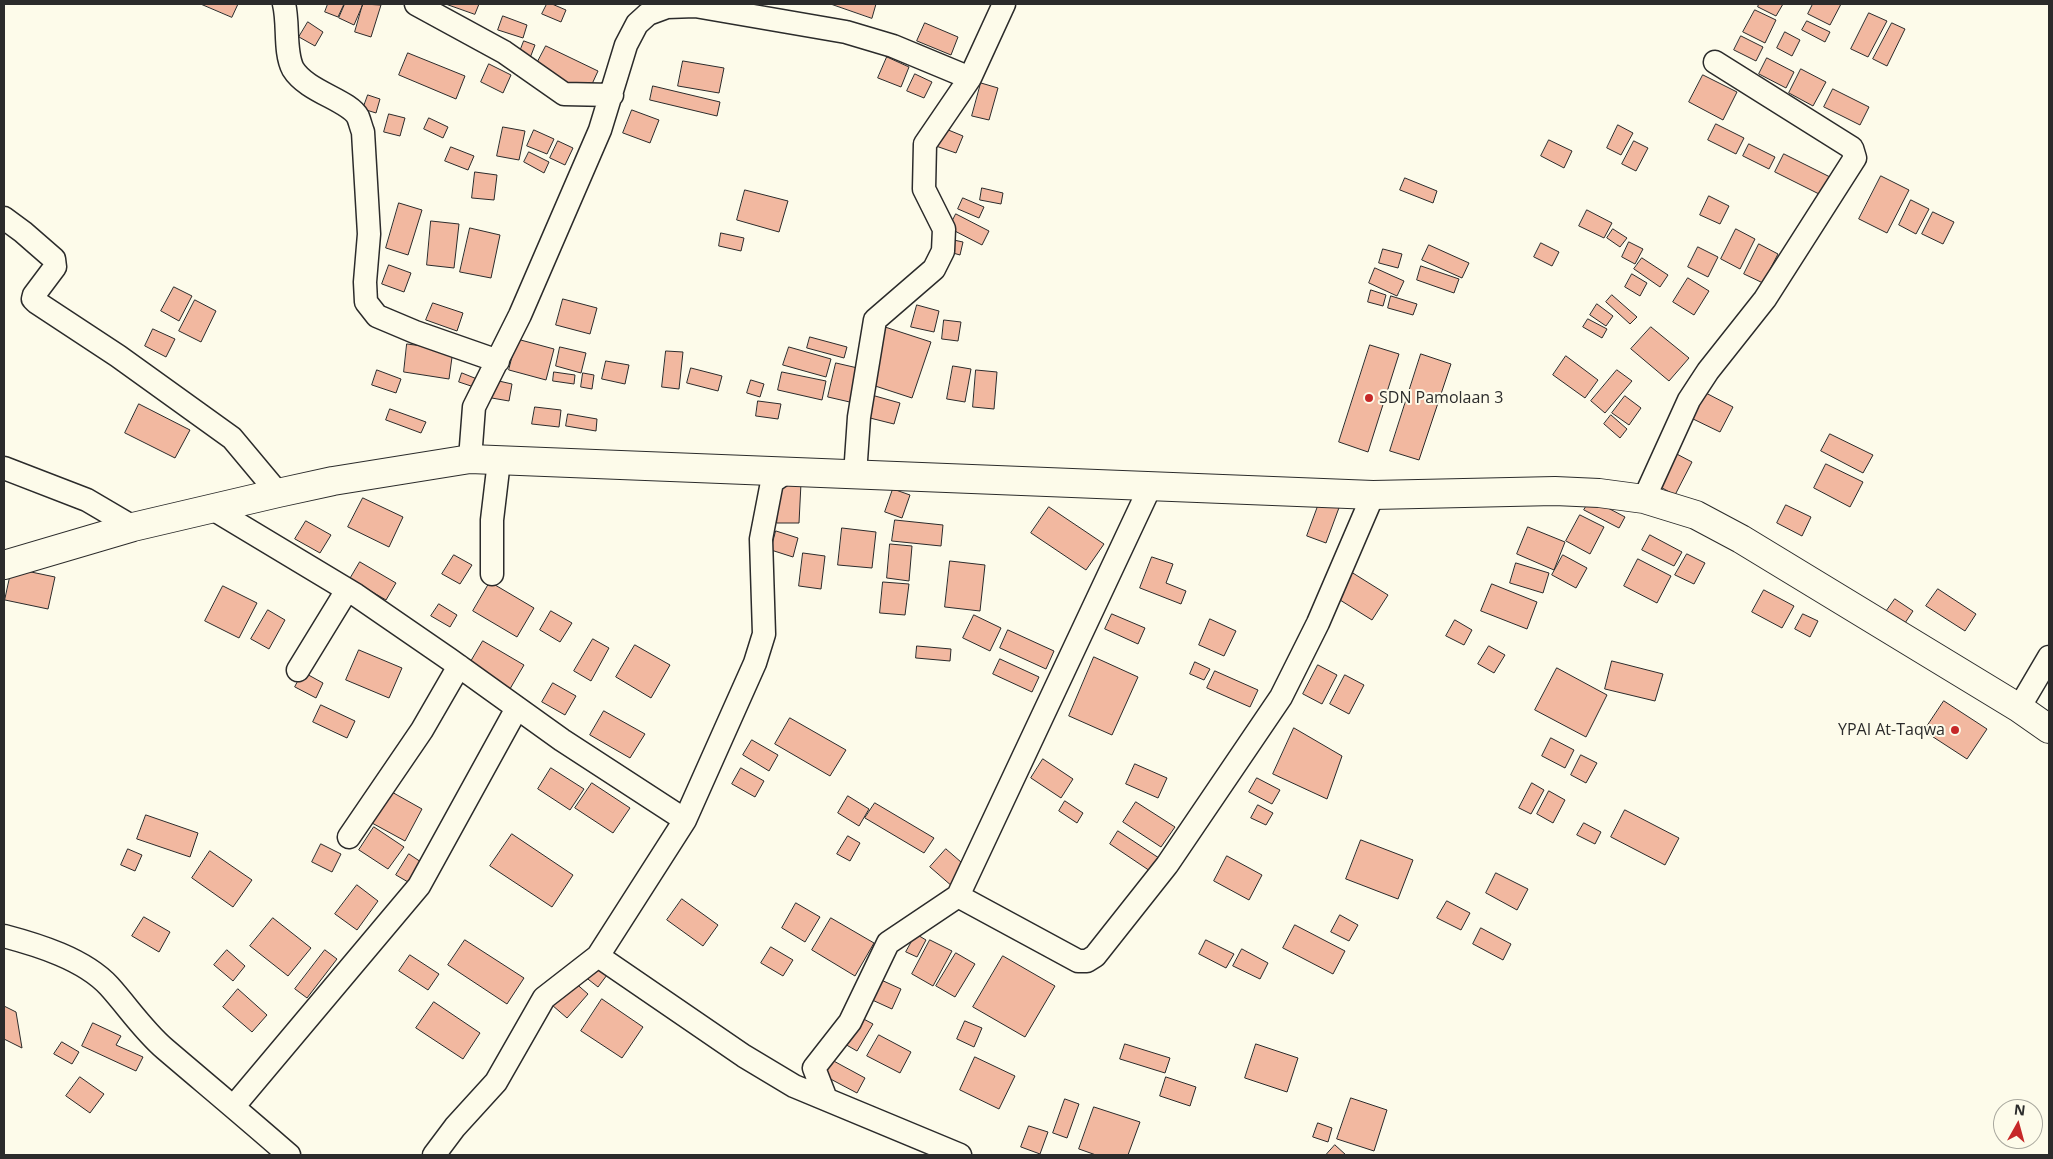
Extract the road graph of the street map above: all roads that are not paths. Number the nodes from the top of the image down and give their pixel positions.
1 (284, 4) edge
2 (416, 4) edge
3 (1004, 4) edge
4 (1716, 62) dead end
5 (970, 78) junction
6 (612, 95) junction
7 (4, 218) edge
8 (498, 361) junction
9 (470, 459) junction
10 (499, 461) junction
11 (4, 468) edge
12 (785, 473) junction
13 (855, 475) junction
14 (1151, 485) junction
15 (278, 493) junction
16 (1373, 495) junction
17 (1644, 499) junction
18 (213, 509) junction
19 (133, 527) junction
20 (4, 565) edge
21 (492, 574) dead end
22 (347, 590) junction
23 (2049, 657) edge
24 (459, 666) junction
25 (298, 670) dead end
26 (517, 708) junction
27 (2019, 708) junction
28 (2049, 729) edge
29 (685, 820) junction
30 (349, 837) dead end
31 (958, 896) junction
32 (4, 936) edge
33 (598, 956) junction
34 (826, 1099) junction
35 (234, 1106) junction
36 (289, 1155) edge
37 (434, 1155) edge
38 (960, 1155) edge

1 - 8 street
2 - 6 street
3 - 5 street
4 - 17 street
5 - 6 street
5 - 13 street
6 - 8 street
7 - 15 street
8 - 9 street
9 - 10 street
9 - 15 street
10 - 12 street
10 - 21 street
11 - 19 street
12 - 13 street
12 - 29 street
13 - 14 street
14 - 16 street
14 - 31 street
15 - 18 street
16 - 17 street
16 - 31 street
17 - 27 street
18 - 19 street
18 - 22 street
19 - 20 street
22 - 24 street
22 - 25 street
23 - 27 street
24 - 26 street
24 - 30 street
26 - 29 street
26 - 35 street
27 - 28 street
29 - 33 street
31 - 34 street
32 - 35 street
33 - 34 street
33 - 37 street
34 - 38 street
35 - 36 street

